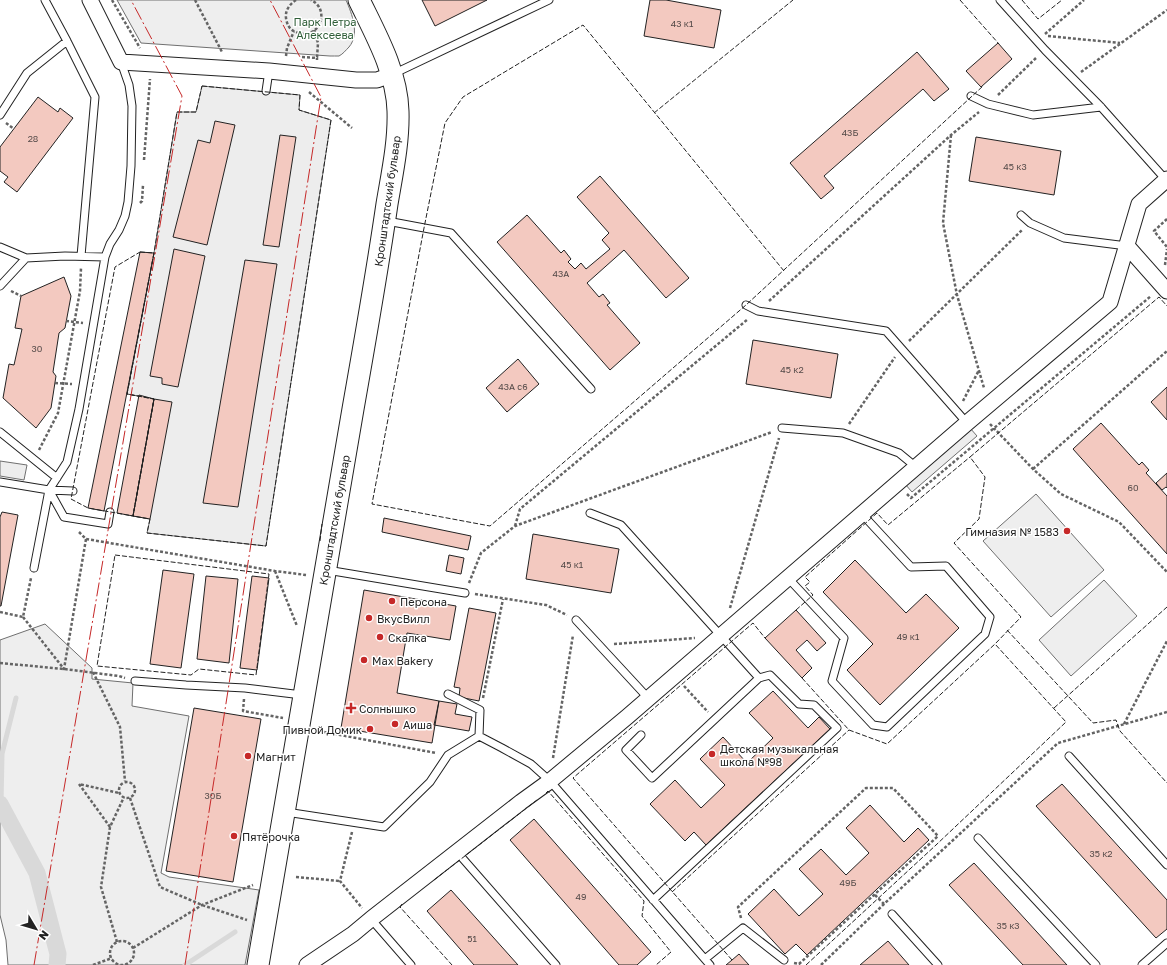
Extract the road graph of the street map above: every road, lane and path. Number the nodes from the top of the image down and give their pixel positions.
1 (45, 0) edge
2 (90, 0) edge
3 (112, 0) edge
4 (195, 0) edge
5 (296, 0) edge
6 (310, 0) edge
7 (359, 0) edge
8 (549, 0) edge
9 (1000, 0) edge
10 (1084, 0) edge
11 (1167, 10) edge
12 (314, 30) junction
13 (294, 31) junction
14 (67, 41) junction
15 (1120, 43) junction
16 (147, 49) dead end
17 (1045, 50) junction
18 (215, 52) dead end
19 (294, 56) dead end
20 (301, 57) dead end
21 (317, 58) junction
22 (121, 62) junction
23 (269, 71) junction
24 (391, 75) junction
25 (316, 76) junction
26 (156, 77) dead end
27 (1072, 78) junction
28 (305, 89) dead end
29 (266, 91) dead end
30 (971, 96) dead end
31 (988, 104) junction
32 (1101, 107) junction
33 (0, 115) edge
34 (352, 128) dead end
35 (952, 135) junction
36 (144, 163) dead end
37 (143, 178) dead end
38 (1166, 179) edge
39 (1021, 215) dead end
40 (125, 216) junction
41 (385, 220) junction
42 (1167, 220) edge
43 (1030, 223) junction
44 (1127, 246) junction
45 (0, 247) edge
46 (1167, 247) edge
47 (81, 256) junction
48 (105, 257) junction
49 (26, 258) junction
50 (0, 286) edge
51 (1165, 289) edge
52 (957, 294) junction
53 (746, 305) dead end
54 (758, 311) junction
55 (66, 321) dead end
56 (75, 321) junction
57 (901, 349) junction
58 (1167, 351) edge
59 (979, 370) junction
60 (55, 383) dead end
61 (64, 383) junction
62 (591, 390) dead end
63 (991, 403) junction
64 (962, 418) junction
65 (782, 428) junction
66 (994, 428) junction
67 (0, 432) edge
68 (843, 433) junction
69 (34, 460) junction
70 (916, 467) junction
71 (1033, 469) junction
72 (57, 478) junction
73 (0, 482) edge
74 (49, 490) junction
75 (73, 491) dead end
76 (110, 512) dead end
77 (590, 513) dead end
78 (862, 514) junction
79 (64, 517) junction
80 (515, 526) junction
81 (86, 539) junction
82 (34, 568) joint
83 (275, 571) junction
84 (317, 572) junction
85 (1167, 572) edge
86 (788, 578) junction
87 (465, 593) junction
88 (504, 599) junction
89 (0, 612) edge
90 (23, 617) junction
91 (576, 620) junction
92 (299, 631) dead end
93 (722, 636) junction
94 (1167, 641) edge
95 (599, 645) junction
96 (0, 663) edge
97 (64, 669) junction
98 (93, 672) junction
99 (759, 678) junction
100 (135, 681) joint
101 (682, 684) dead end
102 (245, 688) junction
103 (448, 694) dead end
104 (304, 695) junction
105 (649, 698) junction
106 (480, 710) junction
107 (1167, 712) edge
108 (284, 718) dead end
109 (714, 719) junction
110 (1124, 724) junction
111 (319, 731) dead end
112 (641, 735) dead end
113 (479, 736) junction
114 (448, 755) junction
115 (1069, 756) dead end
116 (550, 781) junction
117 (125, 782) junction
118 (120, 793) junction
119 (124, 797) junction
120 (130, 798) junction
121 (284, 812) junction
122 (355, 823) junction
123 (110, 827) junction
124 (978, 838) dead end
125 (457, 852) junction
126 (1167, 866) edge
127 (296, 877) dead end
128 (340, 881) junction
129 (256, 883) dead end
130 (874, 894) junction
131 (653, 900) junction
132 (884, 904) junction
133 (202, 905) junction
134 (892, 914) dead end
135 (371, 919) junction
136 (250, 921) dead end
137 (743, 928) junction
138 (117, 942) junction
139 (1167, 943) edge
140 (134, 948) junction
141 (112, 958) junction
142 (705, 958) junction
143 (784, 960) joint
144 (93, 965) edge
145 (258, 965) edge
146 (307, 965) edge
147 (411, 965) edge
148 (556, 965) edge
149 (710, 965) edge
150 (821, 965) edge
151 (938, 965) edge
152 (1096, 965) edge
153 (1142, 965) edge

1 - 14 lane
2 - 22 street
3 - 16 path
4 - 18 path
5 - 13 path
6 - 12 path
7 - 24 main road, Кронштадтский бульвар
8 - 24 lane
9 - 17 lane
10 - 15 path
11 - 15 path
12 - 13 path
12 - 21 path
13 - 19 path
14 - 33 lane
14 - 47 lane
15 - 27 path
17 - 27 lane
17 - 31 path
20 - 21 path
21 - 25 path
22 - 23 street
22 - 40 lane
23 - 25 street
23 - 29 lane
24 - 25 street
24 - 41 main road, Кронштадтский бульвар
26 - 36 path
27 - 32 lane
28 - 34 path
30 - 31 lane
31 - 32 lane
31 - 35 path
32 - 38 lane
35 - 52 path
35 - 54 path
37 - 40 path
38 - 44 street
39 - 43 lane
40 - 48 lane
41 - 62 lane
41 - 84 main road, Кронштадтский бульвар
42 - 46 path
43 - 44 lane
43 - 52 path
44 - 51 street
44 - 63 street
45 - 49 lane
47 - 48 lane
47 - 49 lane
47 - 56 path
48 - 72 lane
49 - 50 lane
51 - 66 path
52 - 57 path
52 - 59 path
53 - 54 lane
54 - 57 lane
54 - 80 path
55 - 56 path
56 - 61 path
57 - 64 lane
57 - 68 path
58 - 71 path
59 - 63 path
59 - 64 path
60 - 61 path
61 - 69 path
63 - 64 street
63 - 66 path
64 - 70 street
65 - 68 lane
65 - 80 path
65 - 93 path
66 - 71 path
67 - 69 lane
68 - 70 lane
69 - 72 lane
70 - 78 street
71 - 85 path
72 - 74 lane
73 - 74 lane
74 - 75 lane
74 - 79 lane
74 - 82 lane
76 - 79 lane
77 - 93 lane
78 - 86 street
78 - 86 lane
79 - 81 path
80 - 87 path
81 - 83 path
81 - 97 path
82 - 90 path
83 - 84 path
83 - 92 path
84 - 87 lane
84 - 104 main road, Кронштадтский бульвар
86 - 93 street
87 - 88 path
88 - 91 path
88 - 106 path
89 - 90 path
90 - 97 path
91 - 95 lane
91 - 116 path
93 - 95 path
93 - 99 lane
93 - 105 street
94 - 110 path
95 - 105 lane
96 - 97 path
97 - 98 path
98 - 100 path
98 - 117 path
99 - 109 lane
99 - 131 lane
100 - 102 lane
101 - 109 path
102 - 104 lane
102 - 108 path
103 - 106 lane
104 - 121 main road, Кронштадтский бульвар
105 - 116 street
106 - 113 lane
107 - 110 path
109 - 112 lane
110 - 132 path
111 - 114 path
113 - 114 lane
113 - 116 lane
114 - 122 lane
115 - 126 lane
116 - 125 street
116 - 131 lane
117 - 118 path
117 - 120 path
118 - 119 path
118 - 123 path
119 - 120 path
119 - 123 path
120 - 133 path
121 - 122 lane
121 - 145 main road, Кронштадтский бульвар
122 - 128 path
123 - 138 path
124 - 152 lane
125 - 135 street
125 - 148 lane
127 - 128 path
128 - 135 path
129 - 133 path
130 - 132 path
130 - 137 path
130 - 143 path
131 - 142 lane
132 - 150 path
133 - 136 path
133 - 140 path
134 - 151 lane
135 - 146 street
135 - 147 lane
137 - 142 lane
137 - 143 lane
138 - 140 path
138 - 141 path
139 - 153 lane
140 - 141 path
141 - 144 path
142 - 149 lane

